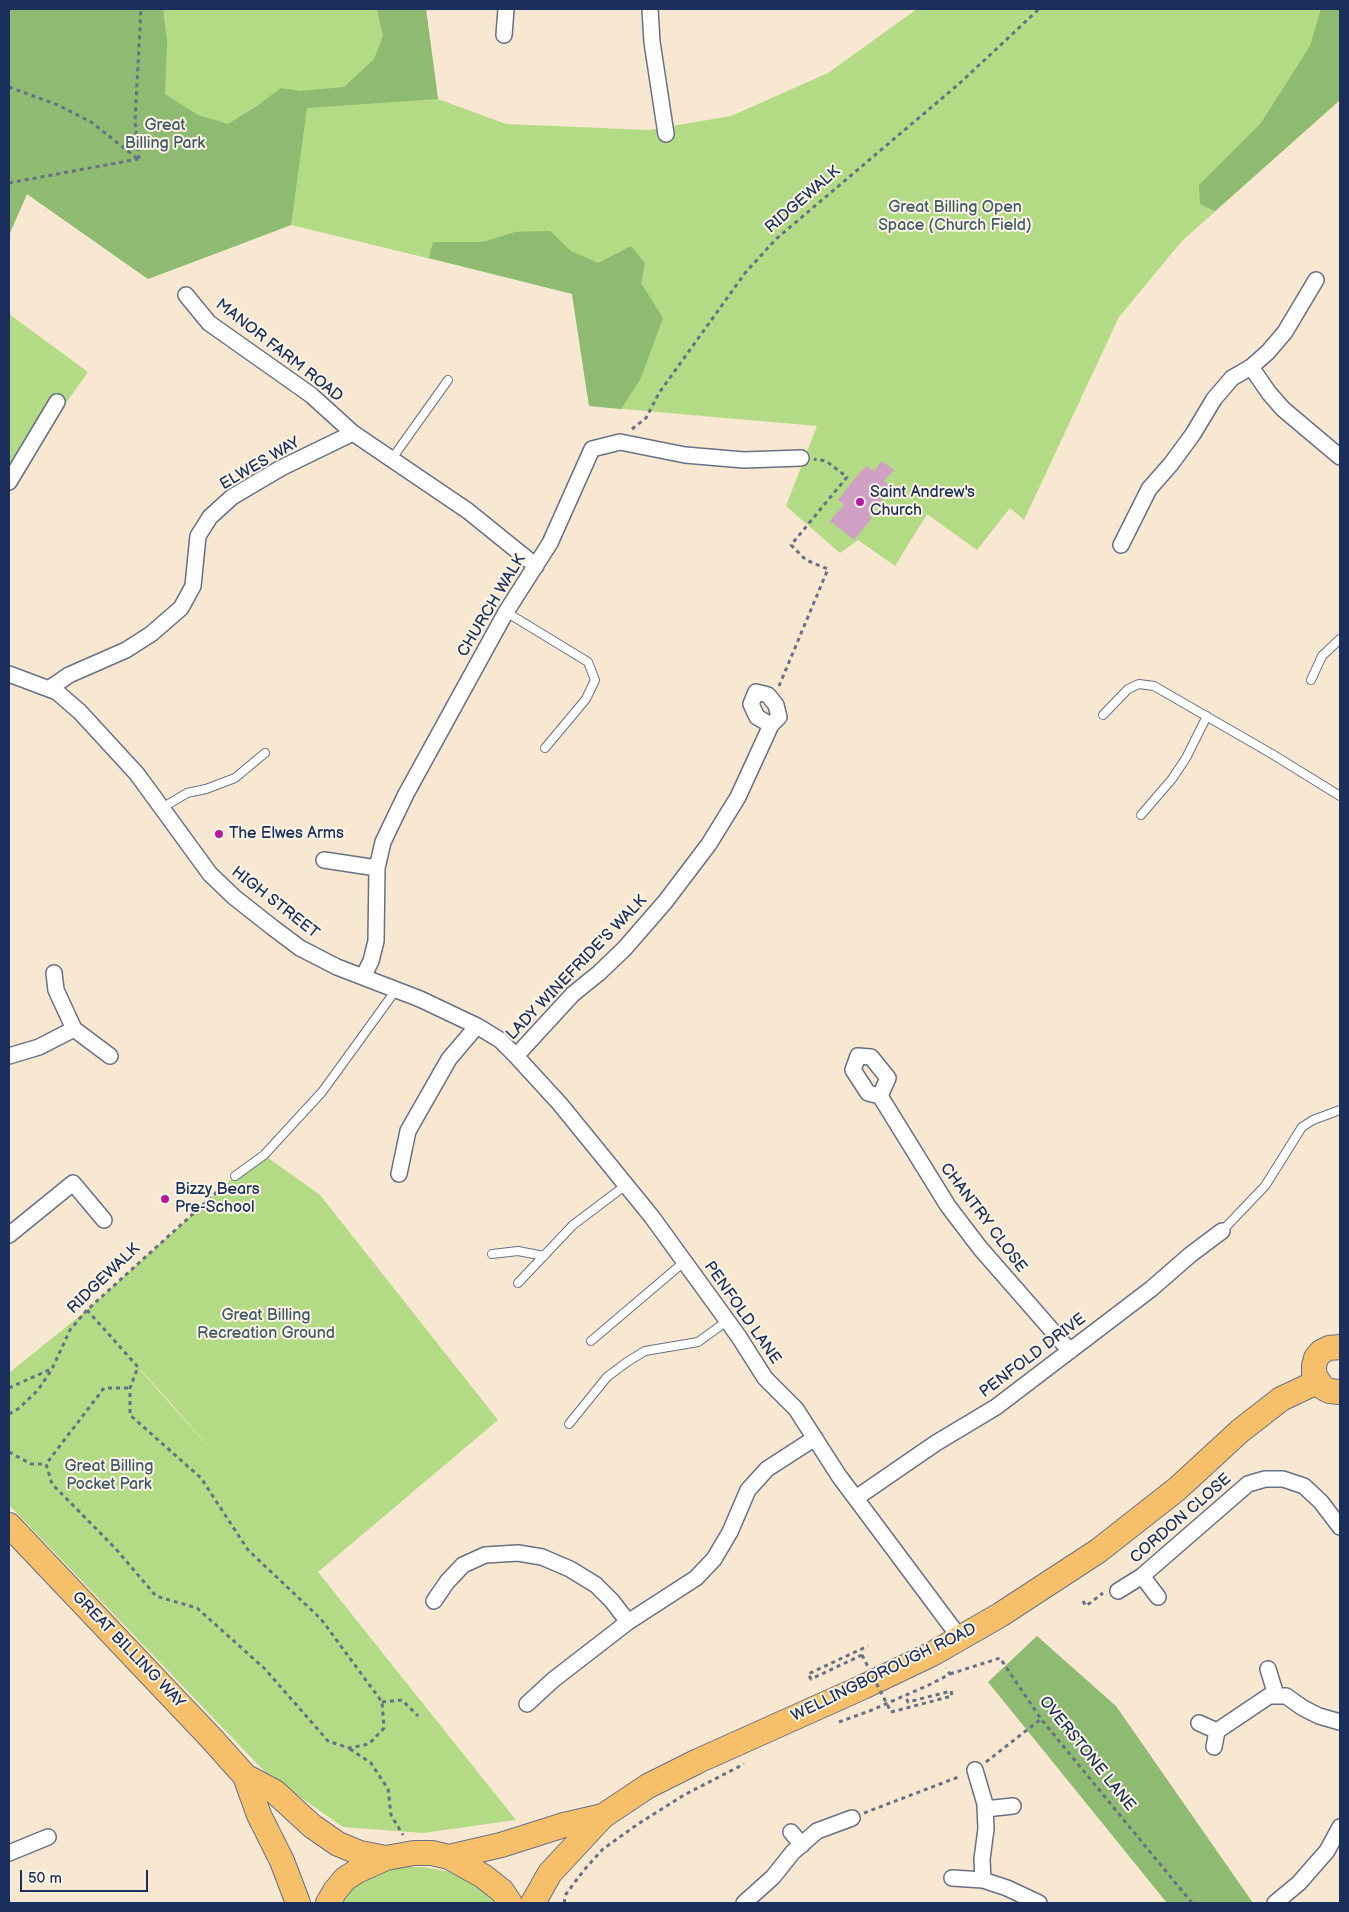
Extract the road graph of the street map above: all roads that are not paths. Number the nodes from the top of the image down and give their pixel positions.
1 (506, 9) edge
2 (650, 9) edge
3 (504, 36) dead end
4 (666, 134) dead end
5 (1316, 280) dead end
6 (186, 295) dead end
7 (1251, 367) junction
8 (448, 380) dead end
9 (57, 402) dead end
10 (353, 433) junction
11 (1340, 457) edge
12 (801, 458) road end
13 (391, 460) junction
14 (9, 482) edge
15 (1121, 545) dead end
16 (536, 566) junction
17 (506, 612) junction
18 (1340, 639) edge
19 (9, 674) edge
20 (1311, 680) dead end
21 (50, 688) junction
22 (1103, 714) dead end
23 (1207, 716) junction
24 (771, 725) junction
25 (545, 748) dead end
26 (265, 753) dead end
27 (1340, 796) edge
28 (162, 808) junction
29 (1141, 815) dead end
30 (324, 860) dead end
31 (377, 868) junction
32 (54, 973) dead end
33 (363, 978) junction
34 (396, 990) junction
35 (476, 1026) junction
36 (74, 1029) junction
37 (9, 1056) edge
38 (110, 1056) dead end
39 (516, 1056) junction
40 (880, 1096) dead end
41 (1340, 1110) edge
42 (399, 1174) dead end
43 (235, 1176) road end
44 (626, 1185) junction
45 (104, 1220) dead end
46 (1222, 1231) joint
47 (9, 1236) edge
48 (492, 1254) dead end
49 (544, 1256) junction
50 (684, 1262) junction
51 (518, 1283) dead end
52 (727, 1321) junction
53 (591, 1341) dead end
54 (1340, 1347) edge
55 (1070, 1351) junction
56 (1317, 1382) junction
57 (1340, 1392) edge
58 (569, 1424) dead end
59 (815, 1438) junction
60 (856, 1498) junction
61 (9, 1525) edge
62 (1340, 1527) edge
63 (1142, 1576) junction
64 (1118, 1591) road end
65 (1158, 1597) dead end
66 (434, 1601) dead end
67 (628, 1622) junction
68 (960, 1638) junction
69 (1268, 1669) dead end
70 (1276, 1695) junction
71 (527, 1704) dead end
72 (1340, 1722) edge
73 (1199, 1723) dead end
74 (1217, 1731) junction
75 (1214, 1747) dead end
76 (975, 1770) road end
77 (245, 1776) junction
78 (1013, 1806) dead end
79 (985, 1809) junction
80 (603, 1816) junction
81 (852, 1818) road end
82 (1340, 1831) edge
83 (791, 1832) dead end
84 (48, 1837) dead end
85 (802, 1844) junction
86 (9, 1853) edge
87 (449, 1857) junction
88 (386, 1858) junction
89 (952, 1878) dead end
90 (983, 1880) junction
91 (751, 1901) edge
92 (298, 1903) edge
93 (328, 1903) edge
94 (510, 1903) edge
95 (533, 1903) edge
96 (1039, 1903) edge
97 (1274, 1903) edge

1 - 3 street
2 - 4 street
5 - 7 street
6 - 10 street, MANOR FARM ROAD
7 - 11 street
7 - 15 street
8 - 13 lane
9 - 14 street
10 - 13 street
10 - 21 street, ELWES WAY
12 - 16 street, CHURCH WALK
13 - 16 street
16 - 17 street, CHURCH WALK
17 - 25 lane
17 - 31 street, CHURCH WALK
18 - 20 lane
19 - 21 street, HIGH STREET
21 - 28 street, HIGH STREET
22 - 23 lane
23 - 27 lane
23 - 29 lane
24 - 24 street, LADY WINEFRIDE'S WALK
24 - 39 street, LADY WINEFRIDE'S WALK
26 - 28 lane
28 - 33 street, HIGH STREET
30 - 31 street
31 - 33 street, CHURCH WALK
32 - 36 street
33 - 34 street, HIGH STREET
34 - 35 street, HIGH STREET
34 - 43 lane
35 - 39 street, PENFOLD LANE
35 - 42 street
36 - 37 street
36 - 38 street
39 - 44 street, PENFOLD LANE
40 - 55 street, CHANTRY CLOSE
41 - 46 lane
44 - 49 lane
44 - 50 street, PENFOLD LANE
45 - 47 street
46 - 55 street, PENFOLD DRIVE
48 - 49 lane
49 - 51 lane
50 - 52 street, PENFOLD LANE
50 - 53 lane
52 - 58 lane
52 - 59 street, PENFOLD LANE
54 - 56 main road
55 - 60 street, PENFOLD DRIVE
56 - 57 main road
56 - 68 main road, WELLINGBOROUGH ROAD
59 - 60 street, PENFOLD LANE
59 - 67 street
60 - 68 street, PENFOLD LANE
61 - 77 main road, GREAT BILLING WAY
62 - 63 street, CORDON CLOSE
63 - 64 street, CORDON CLOSE
63 - 65 street
66 - 67 street
67 - 71 street
68 - 80 main road, WELLINGBOROUGH ROAD
69 - 70 street
70 - 72 street
70 - 74 street
73 - 74 street
74 - 75 street
76 - 79 street
77 - 88 main road, GREAT BILLING WAY
77 - 92 main road, GREAT BILLING WAY
78 - 79 street
79 - 90 street
80 - 87 main road, WELLINGBOROUGH ROAD
80 - 95 main road, WELLINGBOROUGH ROAD
81 - 85 street
82 - 97 street
83 - 85 street
84 - 86 street
85 - 91 street
87 - 88 main road
87 - 94 main road
88 - 93 main road
89 - 90 street
90 - 96 street

